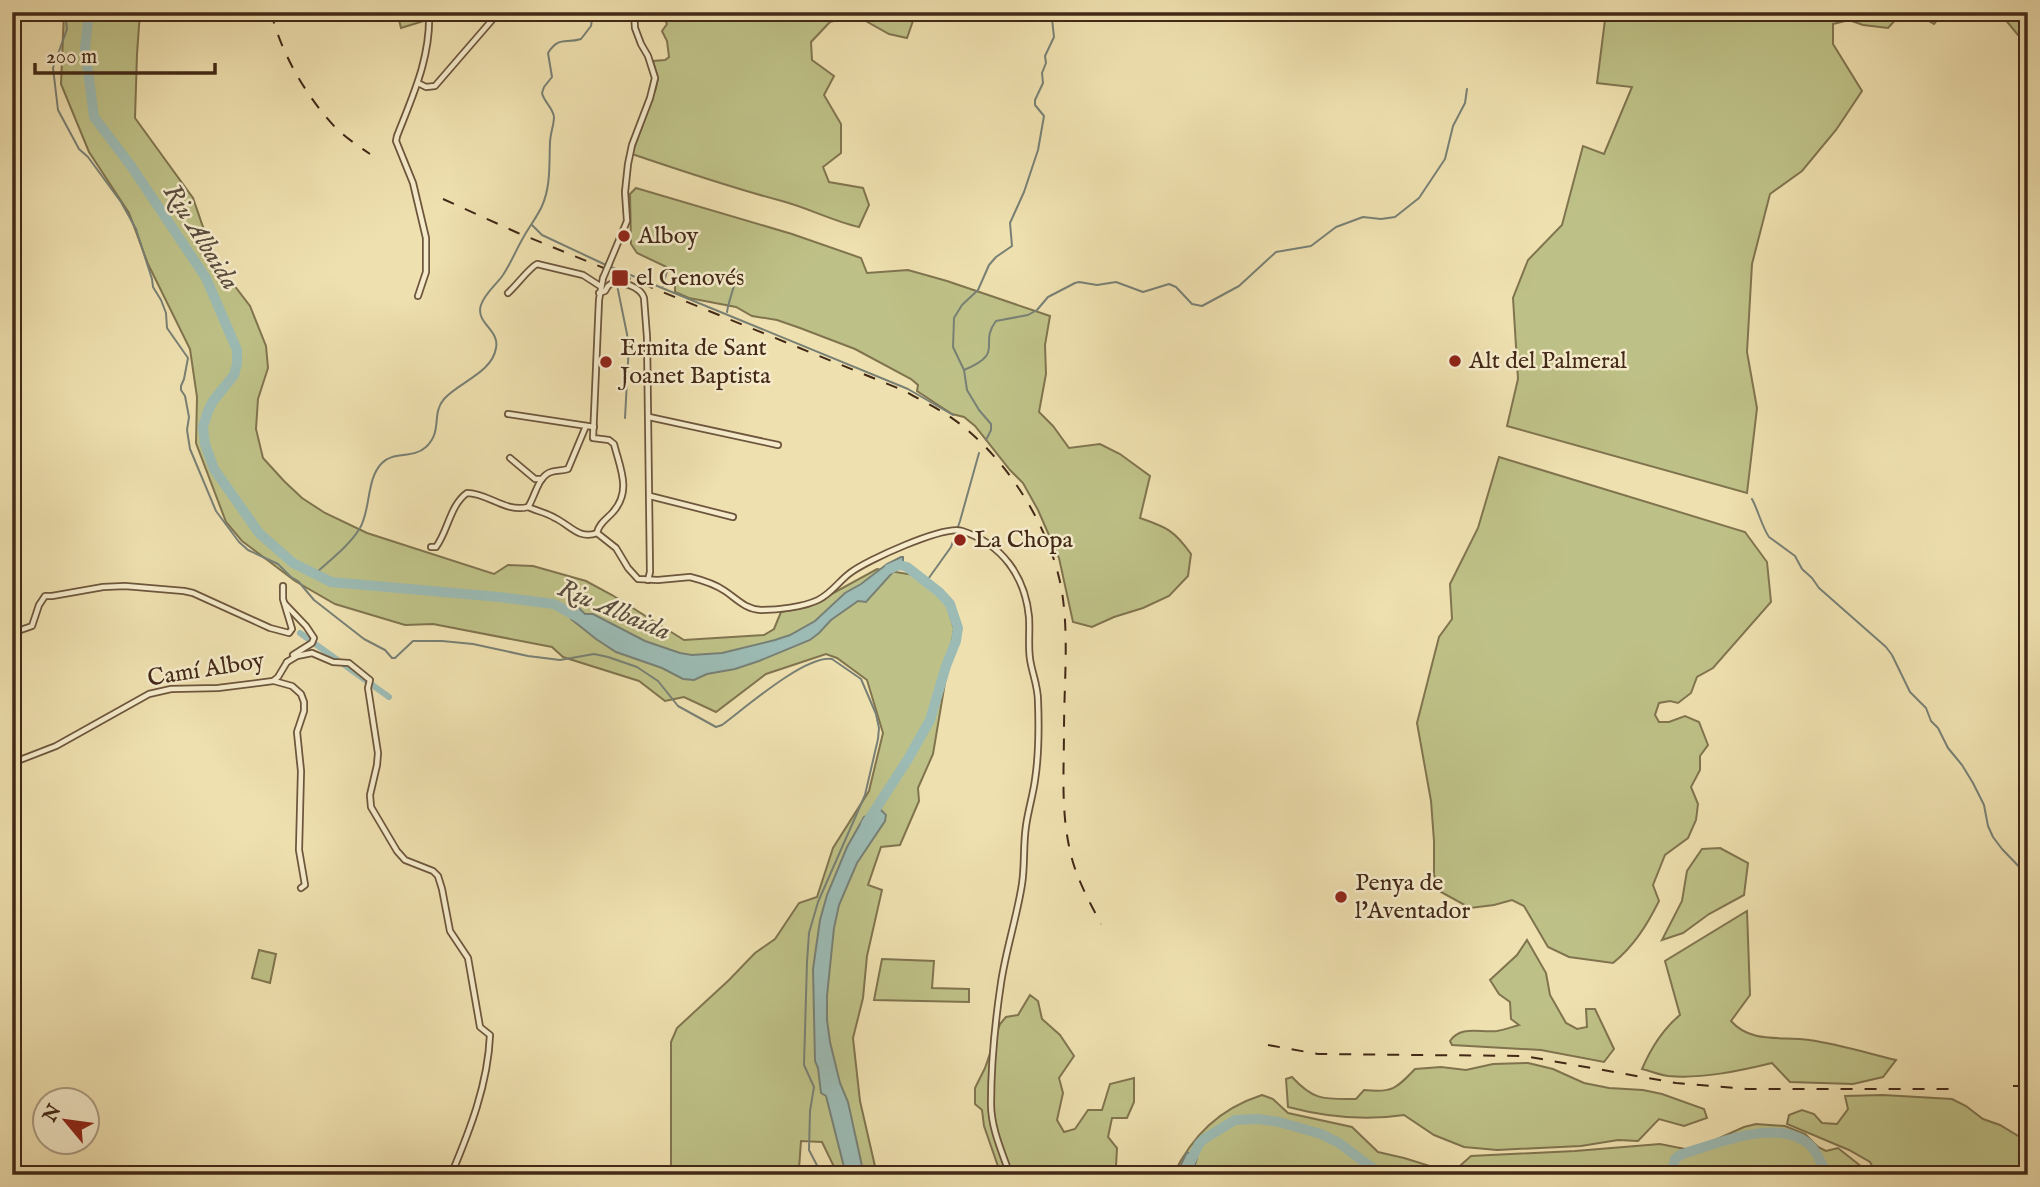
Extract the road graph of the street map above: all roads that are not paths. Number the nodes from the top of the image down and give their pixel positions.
1 (429, 12) edge
2 (499, 12) edge
3 (634, 12) edge
4 (418, 83) junction
5 (600, 289) junction
6 (508, 293) dead end
7 (418, 296) dead end
8 (508, 414) dead end
9 (649, 417) junction
10 (586, 426) junction
11 (594, 427) junction
12 (778, 445) dead end
13 (510, 458) dead end
14 (542, 479) junction
15 (650, 496) junction
16 (528, 507) junction
17 (733, 517) dead end
18 (597, 533) junction
19 (431, 547) dead end
20 (648, 580) junction
21 (283, 586) dead end
22 (285, 604) junction
23 (12, 633) edge
24 (287, 662) junction
25 (273, 681) junction
26 (12, 764) edge
27 (301, 888) dead end
28 (451, 1175) edge
29 (1010, 1175) edge

1 - 4 street
2 - 4 street
3 - 5 street, bridge
4 - 7 street
5 - 6 street
5 - 9 street
5 - 11 street
8 - 10 street
9 - 12 street
9 - 15 street
10 - 11 street
10 - 14 street
11 - 18 street
13 - 14 street
14 - 16 street
15 - 17 street
15 - 20 street
16 - 18 street
16 - 19 street
18 - 20 street
20 - 29 street
21 - 22 street
22 - 23 street
22 - 24 street, Camí Alboy
24 - 25 street, Camí Alboy
24 - 28 street
25 - 26 street, Camí Alboy
25 - 27 street

